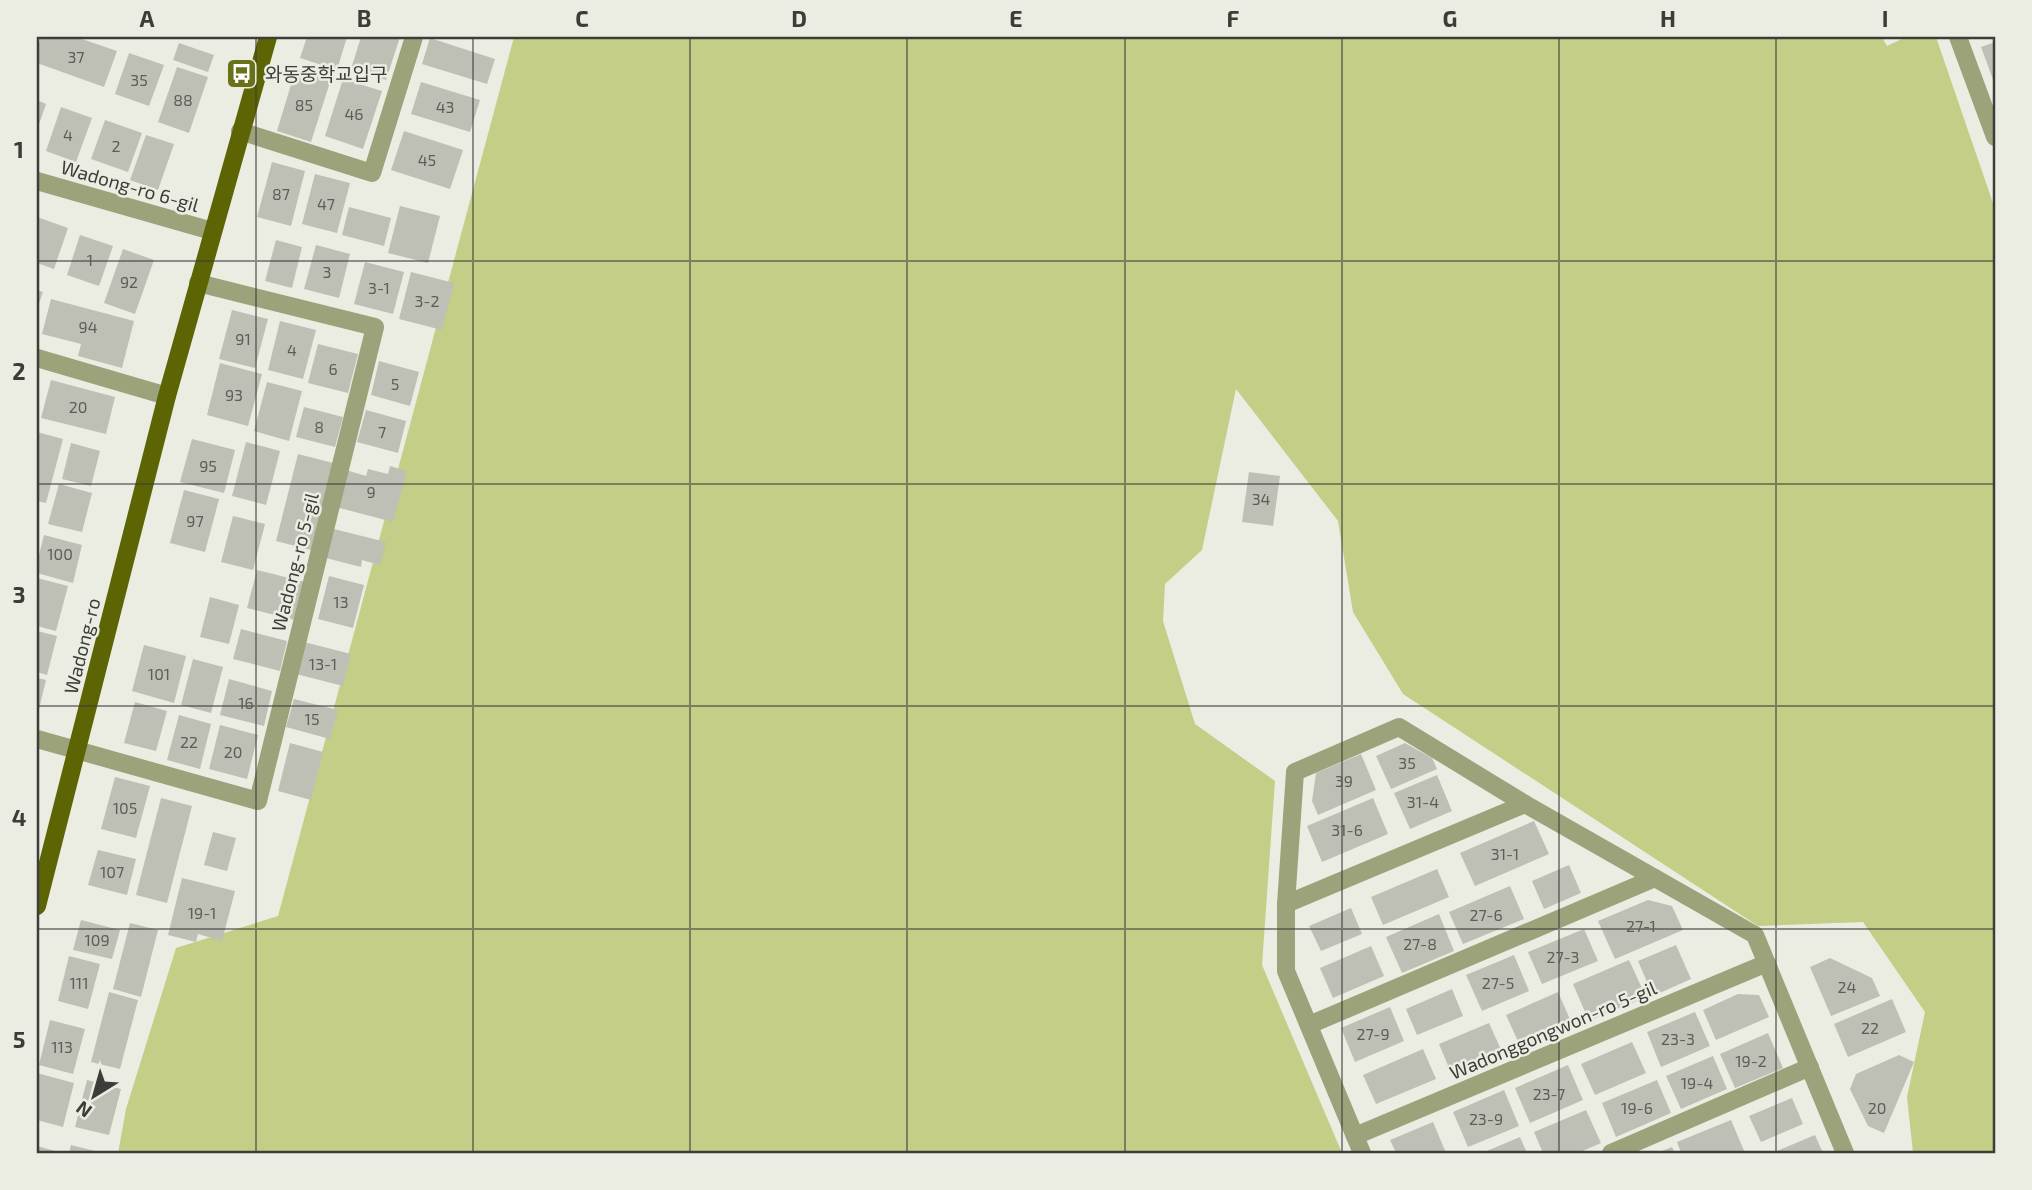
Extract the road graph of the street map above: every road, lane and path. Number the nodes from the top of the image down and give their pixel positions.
1 (268, 37) edge
2 (414, 37) edge
3 (1958, 37) edge
4 (1992, 116) edge
5 (240, 131) junction
6 (1995, 137) edge
7 (37, 181) edge
8 (212, 231) junction
9 (198, 283) junction
10 (37, 358) edge
11 (167, 396) junction
12 (37, 739) edge
13 (77, 750) junction
14 (1525, 804) junction
15 (1655, 878) junction
16 (1286, 904) junction
17 (37, 906) edge
18 (1767, 963) junction
19 (1308, 1026) junction
20 (1810, 1067) junction
21 (1355, 1136) junction
22 (1362, 1153) edge
23 (1611, 1153) edge
24 (1846, 1153) edge

1 - 5 main road, Wadong-ro
2 - 5 street
3 - 4 street
4 - 6 street
5 - 8 main road, Wadong-ro
7 - 8 street, Wadong-ro 6-gil
8 - 9 main road, Wadong-ro
9 - 11 main road, Wadong-ro
9 - 13 street, Wadong-ro 5-gil
10 - 11 street
11 - 13 main road, Wadong-ro
12 - 13 street
13 - 17 main road, Wadong-ro
14 - 15 street
14 - 16 street
14 - 16 street
15 - 18 street
15 - 19 street
16 - 19 street
18 - 20 street
18 - 21 street, Wadonggongwon-ro 5-gil
19 - 21 street
20 - 23 street
20 - 24 street
21 - 22 street

